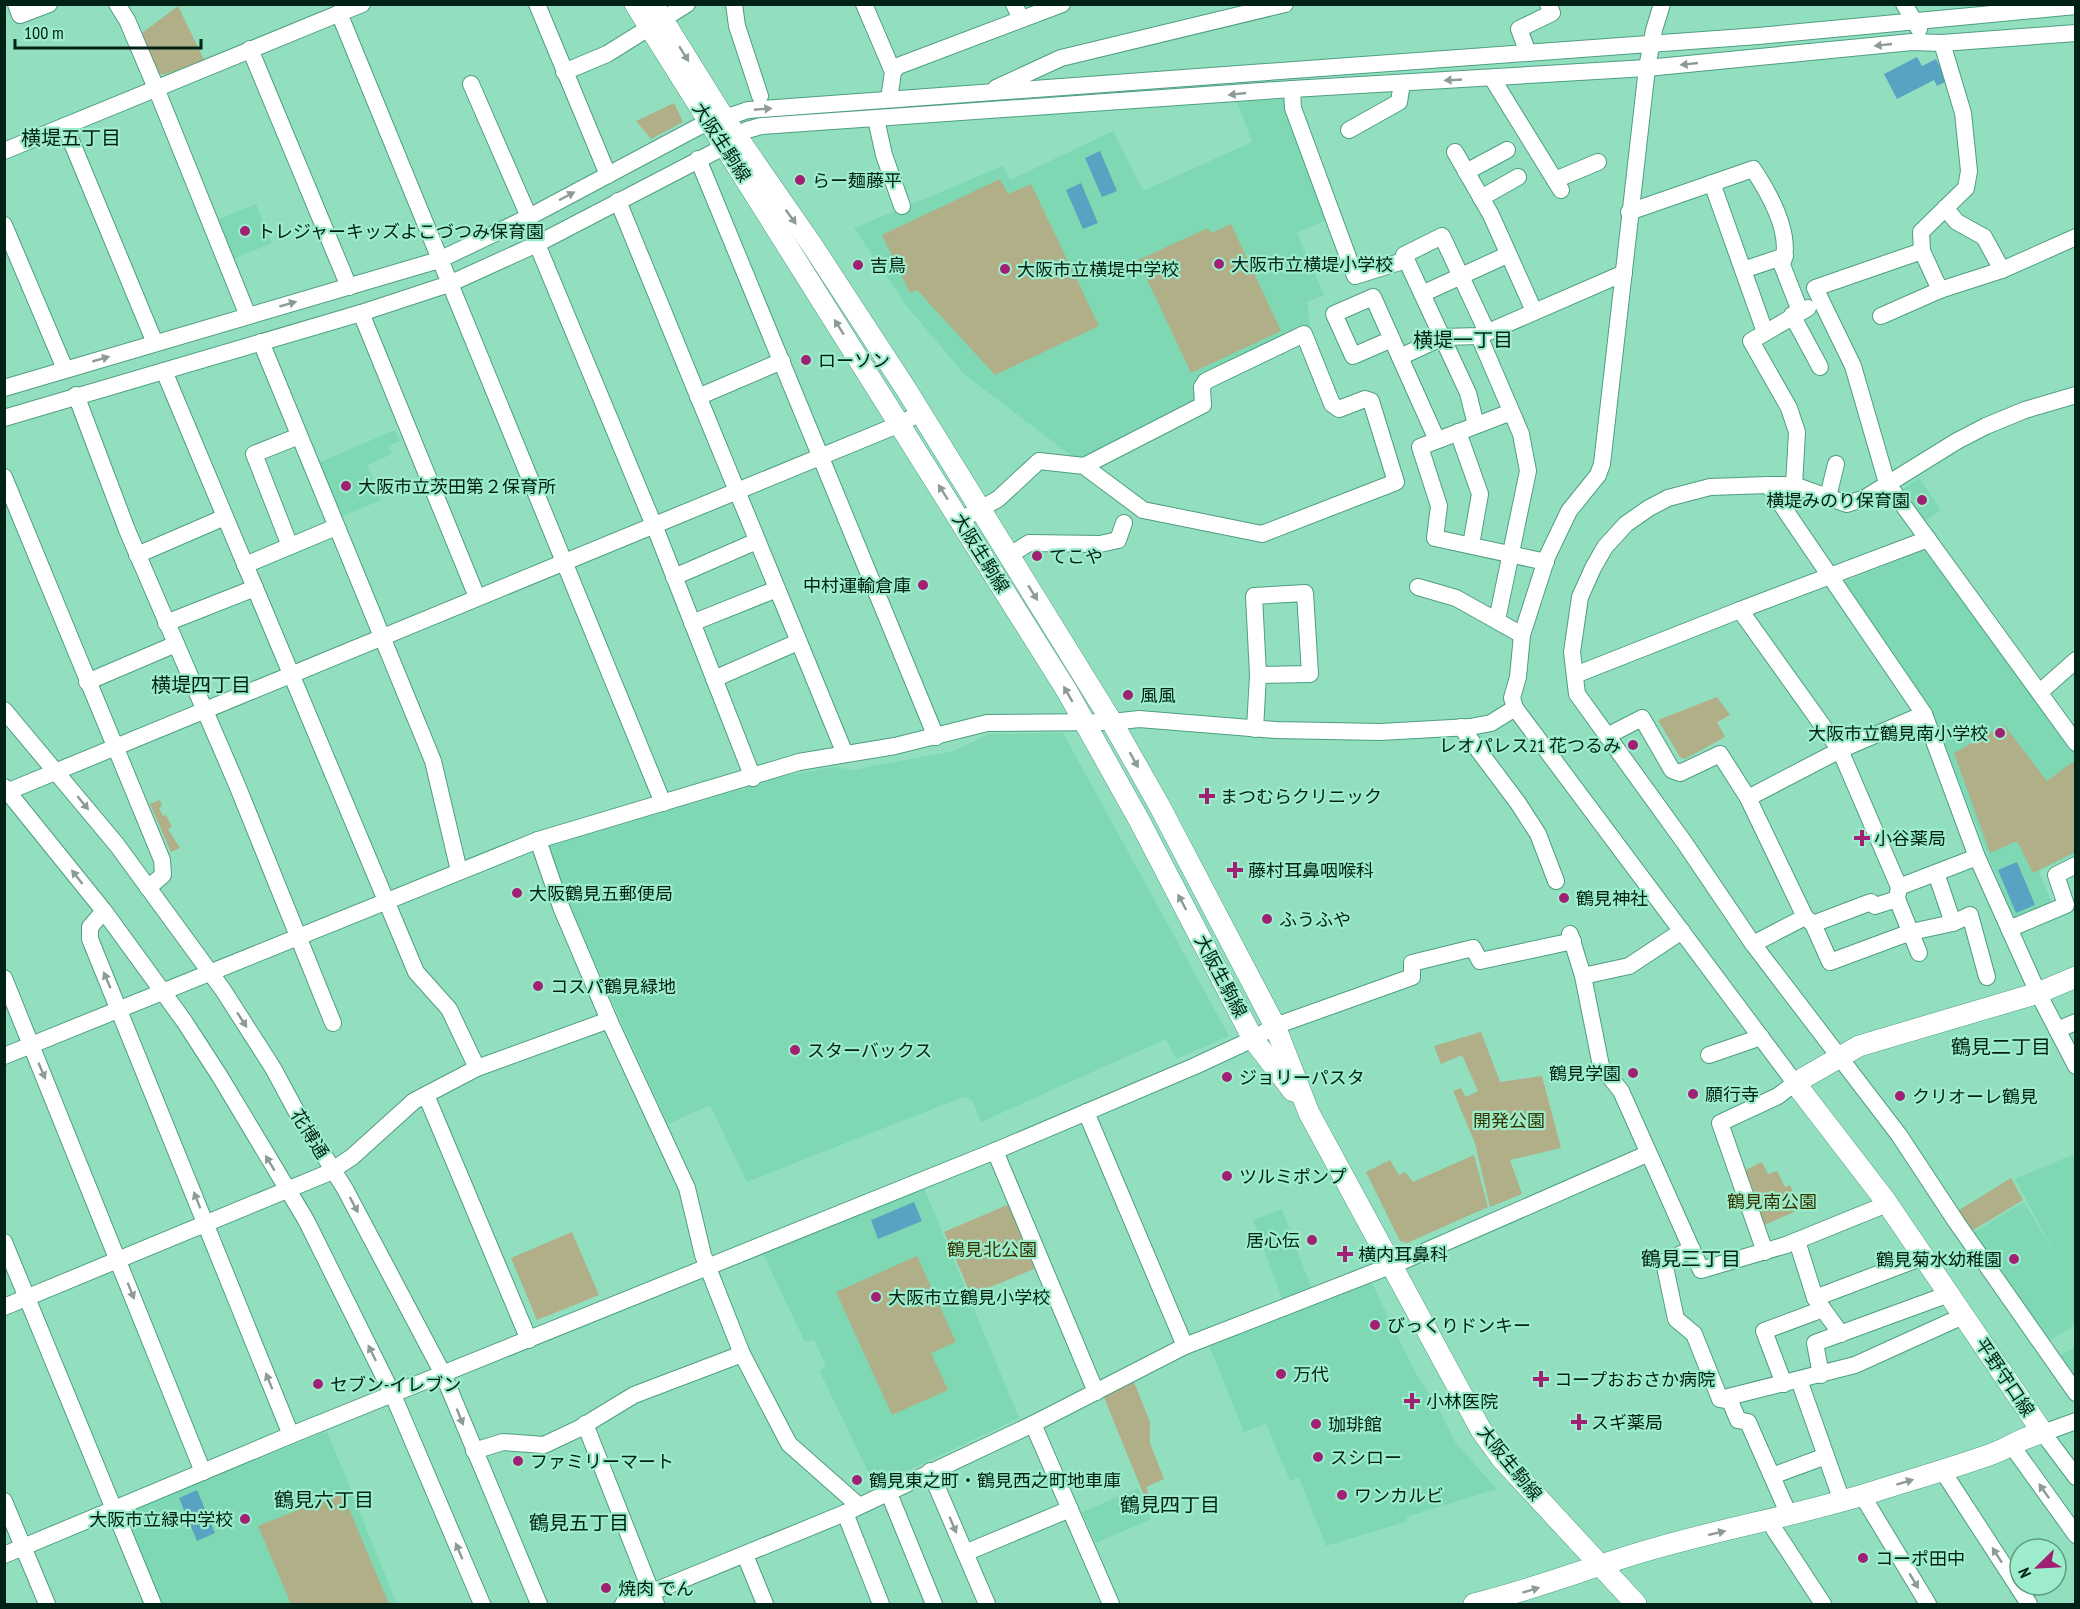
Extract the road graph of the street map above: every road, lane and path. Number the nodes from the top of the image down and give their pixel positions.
1 (16, 4) edge
2 (49, 4) edge
3 (117, 4) edge
4 (362, 4) edge
5 (537, 4) edge
6 (634, 4) edge
7 (687, 4) edge
8 (734, 4) edge
9 (864, 4) edge
10 (1062, 4) edge
11 (1285, 4) edge
12 (1548, 4) edge
13 (1662, 4) edge
14 (1904, 4) edge
15 (2076, 6) edge
16 (1983, 10) edge
17 (1018, 12) edge
18 (339, 13) junction
19 (654, 16) edge
20 (1914, 20) junction
21 (2076, 33) edge
22 (1934, 43) junction
23 (1650, 44) junction
24 (250, 49) junction
25 (1528, 53) junction
26 (1647, 68) junction
27 (564, 72) junction
28 (893, 72) junction
29 (1267, 72) junction
30 (1492, 78) junction
31 (1402, 83) junction
32 (471, 84) dead end
33 (156, 88) junction
34 (1292, 89) junction
35 (1268, 91) junction
36 (989, 92) junction
37 (760, 96) dead end
38 (889, 99) junction
39 (859, 102) junction
40 (869, 119) junction
41 (716, 120) junction
42 (65, 126) junction
43 (1349, 130) dead end
44 (731, 141) junction
45 (1507, 150) dead end
46 (4, 151) edge
47 (1455, 152) dead end
48 (698, 159) junction
49 (1598, 162) dead end
50 (1466, 172) junction
51 (608, 175) junction
52 (1518, 177) dead end
53 (1712, 183) junction
54 (1481, 198) junction
55 (618, 201) junction
56 (902, 206) dead end
57 (1945, 208) junction
58 (1629, 212) junction
59 (529, 217) junction
60 (4, 225) edge
61 (2076, 237) edge
62 (537, 244) junction
63 (1922, 251) junction
64 (1507, 255) junction
65 (1785, 256) junction
66 (439, 260) junction
67 (1406, 260) junction
68 (1743, 270) junction
69 (2002, 270) junction
70 (1624, 273) junction
71 (1461, 275) junction
72 (449, 284) junction
73 (349, 287) junction
74 (1940, 290) junction
75 (1422, 294) junction
76 (1824, 306) junction
77 (1534, 311) junction
78 (361, 313) junction
79 (1796, 313) junction
80 (248, 316) junction
81 (1881, 316) dead end
82 (202, 330) junction
83 (1764, 332) junction
84 (1483, 334) junction
85 (1443, 337) junction
86 (1392, 339) dead end
87 (261, 342) junction
88 (155, 343) junction
89 (211, 357) junction
90 (1400, 357) junction
91 (782, 361) junction
92 (1820, 368) dead end
93 (65, 369) junction
94 (164, 371) junction
95 (4, 387) edge
96 (75, 395) junction
97 (2076, 395) edge
98 (698, 397) junction
99 (1511, 411) junction
100 (920, 413) junction
101 (4, 418) edge
102 (900, 424) junction
103 (1476, 425) junction
104 (1458, 432) junction
105 (299, 436) junction
106 (1437, 440) junction
107 (821, 455) junction
108 (1836, 464) dead end
109 (1083, 466) junction
110 (4, 477) edge
111 (1887, 483) junction
112 (1768, 485) junction
113 (1794, 485) junction
114 (737, 491) junction
115 (1828, 497) junction
116 (981, 508) junction
117 (225, 517) junction
118 (961, 520) junction
119 (1124, 523) dead end
120 (336, 527) junction
121 (654, 527) junction
122 (1929, 539) junction
123 (757, 541) junction
124 (1471, 545) junction
125 (290, 546) junction
126 (1512, 553) junction
127 (137, 555) junction
128 (1010, 555) junction
129 (1546, 562) junction
130 (566, 564) junction
131 (245, 565) junction
132 (1830, 575) junction
133 (674, 577) junction
134 (1418, 587) dead end
135 (255, 588) junction
136 (777, 589) junction
137 (477, 597) junction
138 (1740, 610) junction
139 (1497, 620) junction
140 (166, 623) junction
141 (693, 624) junction
142 (1522, 635) junction
143 (380, 637) junction
144 (798, 642) junction
145 (176, 644) junction
146 (2076, 660) edge
147 (291, 674) junction
148 (1257, 675) junction
149 (1575, 675) junction
150 (714, 679) junction
151 (87, 682) junction
152 (2040, 692) junction
153 (1515, 708) junction
154 (203, 709) junction
155 (4, 710) edge
156 (1924, 714) junction
157 (1084, 721) junction
158 (1112, 722) junction
159 (1461, 727) junction
160 (1255, 729) junction
161 (1607, 736) junction
162 (936, 737) junction
163 (2076, 743) edge
164 (114, 748) junction
165 (1840, 750) junction
166 (845, 754) junction
167 (57, 772) junction
168 (753, 777) junction
169 (6, 791) edge
170 (1748, 798) junction
171 (663, 803) junction
172 (538, 840) junction
173 (1977, 857) junction
174 (2076, 865) edge
175 (459, 871) junction
176 (1936, 873) junction
177 (1556, 881) dead end
178 (148, 888) junction
179 (1898, 893) junction
180 (386, 900) junction
181 (104, 911) junction
182 (1809, 921) junction
183 (1953, 923) junction
184 (2009, 929) junction
185 (1682, 931) junction
186 (1911, 932) junction
187 (299, 936) junction
188 (1753, 944) junction
189 (1919, 953) dead end
190 (209, 972) junction
191 (1583, 976) junction
192 (1987, 976) dead end
193 (2076, 977) edge
194 (4, 978) edge
195 (161, 992) junction
196 (2038, 993) junction
197 (119, 1009) junction
198 (609, 1020) junction
199 (2076, 1022) edge
200 (333, 1023) dead end
201 (1275, 1026) junction
202 (2057, 1030) junction
203 (1761, 1037) junction
204 (1253, 1039) junction
205 (31, 1045) junction
206 (1710, 1055) dead end
207 (4, 1056) edge
208 (1838, 1056) junction
209 (2076, 1066) edge
210 (477, 1068) junction
211 (1795, 1083) junction
212 (426, 1095) junction
213 (1086, 1112) junction
214 (1309, 1113) junction
215 (995, 1151) junction
216 (1647, 1154) junction
217 (333, 1170) junction
218 (288, 1191) junction
219 (1887, 1204) junction
220 (207, 1225) junction
221 (1797, 1240) junction
222 (4, 1242) edge
223 (1692, 1249) junction
224 (1764, 1252) junction
225 (1923, 1257) junction
226 (119, 1261) junction
227 (1390, 1265) junction
228 (708, 1268) junction
229 (1948, 1294) junction
230 (28, 1298) junction
231 (1819, 1304) junction
232 (4, 1307) edge
233 (1964, 1316) junction
234 (1841, 1334) junction
235 (529, 1340) junction
236 (1185, 1346) junction
237 (742, 1354) junction
238 (443, 1374) junction
239 (1821, 1375) junction
240 (1792, 1382) junction
241 (1096, 1392) junction
242 (2076, 1392) edge
243 (393, 1395) junction
244 (1720, 1399) junction
245 (2076, 1421) edge
246 (585, 1424) junction
247 (1033, 1424) junction
248 (2043, 1433) junction
249 (291, 1435) junction
250 (2012, 1446) junction
251 (474, 1451) junction
252 (1826, 1456) junction
253 (1942, 1470) junction
254 (930, 1471) junction
255 (203, 1472) junction
256 (1772, 1476) junction
257 (2076, 1477) edge
258 (888, 1491) junction
259 (1852, 1498) junction
260 (4, 1501) edge
261 (114, 1509) junction
262 (852, 1509) junction
263 (1070, 1509) junction
264 (1780, 1518) junction
265 (2076, 1535) edge
266 (24, 1547) junction
267 (965, 1553) junction
268 (4, 1555) edge
269 (745, 1555) junction
270 (1599, 1564) junction
271 (654, 1599) edge
272 (47, 1605) edge
273 (153, 1605) edge
274 (482, 1605) edge
275 (539, 1605) edge
276 (622, 1605) edge
277 (765, 1605) edge
278 (881, 1605) edge
279 (933, 1605) edge
280 (987, 1605) edge
281 (1111, 1605) edge
282 (1474, 1605) edge
283 (1636, 1605) edge
284 (1822, 1605) edge
285 (1928, 1605) edge
286 (2029, 1605) edge

1 - 2 street
3 - 33 street
4 - 18 street
5 - 27 street
6 - 19 main road, 大阪生駒線
7 - 19 street
8 - 37 street
9 - 28 street
10 - 17 street
11 - 36 street
12 - 25 street
13 - 23 street
14 - 20 street
15 - 16 street
16 - 20 street
17 - 28 street
18 - 24 street
18 - 66 street
19 - 27 street
19 - 41 main road, 大阪生駒線
20 - 22 street
20 - 23 street
21 - 22 street
22 -> 26 street
22 - 57 street
23 - 25 street
23 - 26 street
24 - 33 street
24 - 73 street
25 - 29 street
26 - 30 street
26 - 58 street
27 - 51 street
28 - 38 street
29 - 35 street
29 - 36 street
30 -> 31 street
30 - 49 street
31 - 34 street
31 - 43 street
32 - 59 street
33 - 42 street
33 - 80 street
34 - 35 street
34 - 67 street
35 -> 40 street
36 - 38 street
38 - 39 street
39 - 40 street
41 -> 39 street
40 - 44 street
40 - 56 street
41 - 44 main road, 大阪生駒線
41 - 51 street
42 - 46 street
42 - 88 street
44 - 48 street
44 -> 100 main road, 大阪生駒線
102 -> 44 main road, 大阪生駒線
45 - 50 street
47 - 50 street
48 - 55 street
48 - 91 street
50 - 54 street
59 -> 51 street
52 - 54 street
53 - 58 street
53 - 65 street
53 - 68 street
54 - 64 street
55 - 62 street
55 - 98 street
57 - 63 street
57 - 69 street
58 - 70 street
59 - 66 street
60 - 93 street
61 - 69 street
62 - 72 street
62 - 121 street
63 - 74 street
63 - 76 street
64 - 71 street
64 - 77 street
65 - 68 street
65 - 79 street
66 - 72 street
66 - 73 street
67 - 71 street
67 - 75 street
68 - 83 street
69 - 74 street
70 - 77 street
70 - 129 street
71 - 75 street
71 - 84 street
72 - 78 street
72 - 130 street
80 -> 73 street
74 - 81 street
75 - 85 street
76 - 79 street
76 - 111 street
77 - 84 street
78 - 87 street
78 - 137 street
79 - 83 street
79 - 92 street
80 - 82 street
82 - 88 street
82 - 89 street
83 - 113 street
84 - 85 street
84 - 99 street
85 - 90 street
85 - 103 street
86 - 90 street
87 - 89 street
87 - 105 street
93 -> 88 street
89 - 94 street
90 - 106 street
91 - 98 street
91 - 107 street
93 - 95 street
94 - 96 street
94 - 117 street
96 - 101 street
96 - 127 street
97 - 111 street
98 - 114 street
99 - 103 street
99 - 126 street
100 - 102 street
100 - 116 main road, 大阪生駒線
102 - 107 street
118 -> 102 main road, 大阪生駒線
103 - 104 street
104 - 106 street
104 - 124 street
105 - 120 street
105 - 125 street
106 - 124 street
107 - 114 street
107 - 162 street
108 - 115 street
109 - 109 street
109 - 116 street
110 - 151 street
111 - 115 street
111 - 122 street
112 - 113 street
112 - 132 street
112 - 149 street
113 - 115 street
114 - 121 street
114 - 123 street
116 - 118 street
116 - 128 main road, 大阪生駒線
117 - 127 street
117 - 131 street
157 -> 118 main road, 大阪生駒線
119 - 128 street
120 - 125 street
120 - 143 street
121 - 130 street
121 - 133 street
122 - 132 street
122 - 152 street
123 - 133 street
123 - 136 street
124 - 126 street
125 - 131 street
126 - 129 street
126 - 139 street
127 - 140 street
128 -> 158 main road, 大阪生駒線
129 - 142 street
130 - 137 street
130 - 171 street
131 - 135 street
132 - 138 street
132 - 156 street
133 - 141 street
134 - 139 street
135 - 140 street
135 - 147 street
136 - 141 street
136 - 144 street
137 - 143 street
138 - 149 street
138 - 165 street
139 - 142 street
140 - 145 street
141 - 150 street
142 - 153 street
143 - 147 street
143 - 175 street
144 - 150 street
144 - 166 street
145 - 151 street
145 - 154 street
146 - 152 street
147 - 154 street
147 - 180 street
148 - 148 street
148 - 160 street
149 - 161 street
150 - 168 street
151 - 164 street
152 - 163 street
153 - 159 street
153 - 185 street
154 - 164 street
154 - 187 street
155 - 167 street, 花博通
156 - 165 street
156 - 173 street
157 - 158 street
157 - 162 street
204 -> 157 main road, 大阪生駒線
158 - 160 street
158 -> 201 main road, 大阪生駒線
159 - 160 street
159 - 177 street
161 - 170 street
161 - 188 street
162 - 166 street
164 - 167 street
164 - 178 street
165 - 170 street
165 - 179 street
166 - 168 street
167 - 169 street
167 -> 178 street, 花博通
168 - 171 street
181 -> 169 street
170 - 182 street
171 - 172 street
172 - 175 street
172 - 198 street
173 - 176 street
173 - 184 street
174 - 184 street
175 - 180 street
176 - 179 street
176 - 183 street
178 - 190 street, 花博通
179 - 182 street
179 - 186 street
180 - 187 street
180 - 210 street
181 - 195 street
197 -> 181 street
182 - 186 street
182 - 188 street
183 - 186 street
183 - 192 street
184 - 196 street
185 - 191 street
185 - 203 street
186 - 189 street
187 - 190 street
187 - 200 street
188 - 208 street
190 - 195 street
190 -> 217 street, 花博通
191 - 201 street
191 - 216 street
193 - 196 main road
194 - 205 street
195 - 197 street
218 -> 195 street
196 - 202 street
196 - 208 main road
197 - 205 street
220 -> 197 street
198 - 210 street
198 - 228 street
199 - 202 street
201 - 204 street
201 - 214 main road, 大阪生駒線
202 - 209 street
203 - 206 street
203 - 211 street
204 - 213 street
204 - 214 main road, 大阪生駒線
205 - 207 street
205 -> 226 street
208 - 211 main road
208 - 242 street
210 - 212 street
211 - 219 main road, 平野守口線
211 - 224 street
212 - 217 street
212 - 235 street
213 - 215 street
213 - 236 street
214 - 227 main road, 大阪生駒線
215 - 228 street
215 - 241 street
216 - 223 street
216 - 227 street
217 - 218 street
217 -> 238 street, 花博通
218 - 220 street
243 -> 218 street
219 - 221 street
219 - 225 main road, 平野守口線
220 - 226 street
249 -> 220 street
221 - 224 street
221 - 231 street
222 - 230 street
223 - 224 street
223 - 244 street
225 - 229 main road, 平野守口線
225 - 231 street
226 - 230 street
226 -> 255 street
227 - 236 street
227 - 270 main road, 大阪生駒線
228 - 235 street
228 - 237 street
229 - 233 main road, 平野守口線
229 - 234 street
230 - 232 street
230 - 261 street
231 - 234 street
231 - 240 street
233 - 239 street
233 - 248 main road, 平野守口線
234 - 239 street
235 - 238 street
236 - 241 street
237 - 246 street
237 - 262 street
238 - 243 street
238 -> 251 street, 花博通
239 - 240 street
240 - 244 street
240 - 252 street
241 - 247 street
243 - 249 street
274 -> 243 street
244 - 256 street
245 - 248 street
246 - 251 street
246 - 271 street
247 - 254 street
247 - 263 street
248 - 250 main road, 平野守口線
248 - 257 street
249 - 255 street
250 - 253 main road, 平野守口線
265 -> 250 street
251 - 275 street, 花博通
252 - 256 street
252 - 259 street
259 -> 253 main road, 平野守口線
286 -> 253 street
254 - 258 street
254 -> 267 street
255 - 261 street
256 - 264 street
258 - 262 street
258 - 279 street
259 - 264 main road, 平野守口線
259 -> 285 street
260 - 266 street
261 - 266 street
261 - 273 street
262 - 269 street
262 - 278 street
263 - 267 street
263 - 281 street
270 -> 264 main road, 平野守口線
264 - 284 street
266 - 268 street
266 - 272 street
267 - 280 street
269 - 271 street
269 - 277 street
282 -> 270 main road, 平野守口線
270 - 283 main road, 大阪生駒線
271 - 276 street

